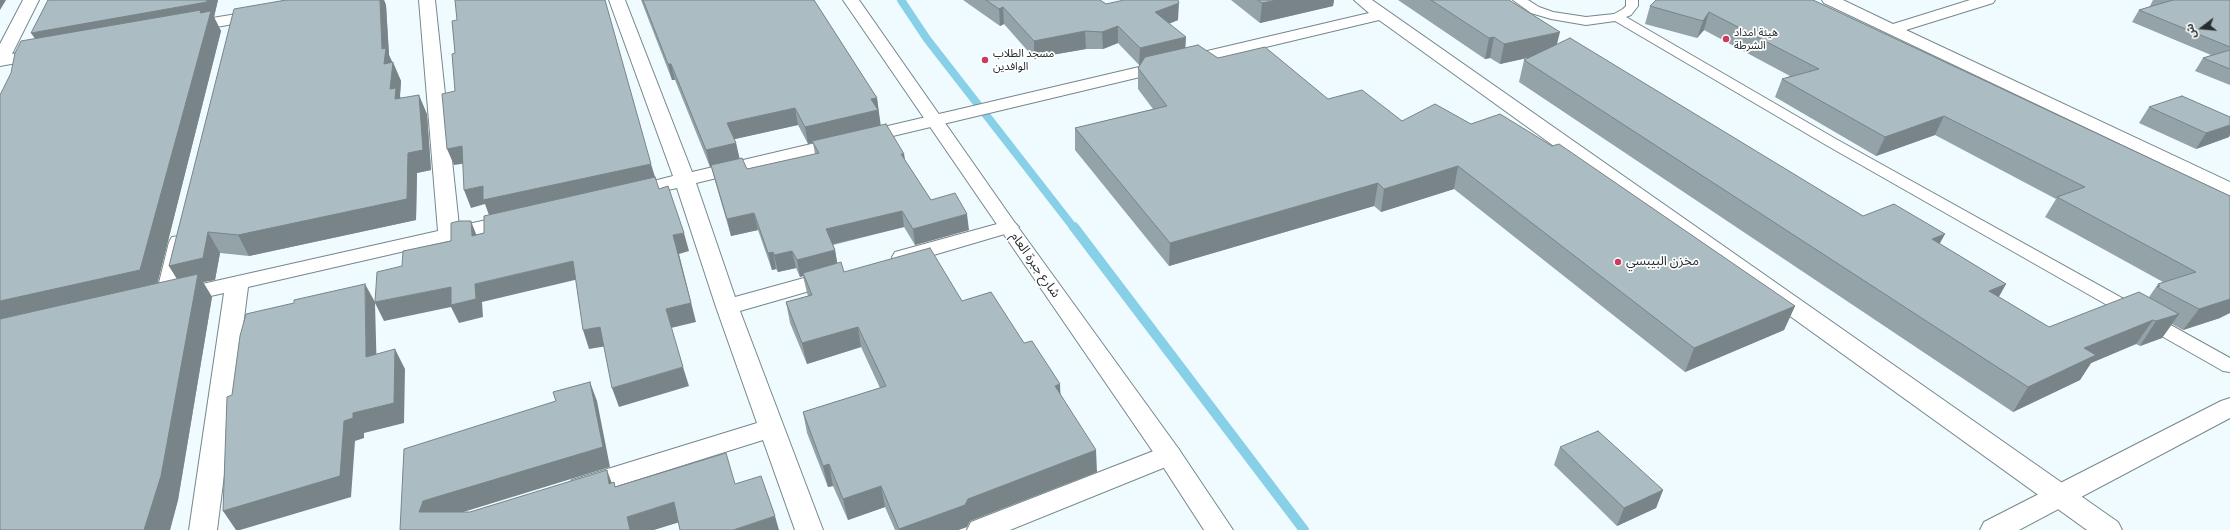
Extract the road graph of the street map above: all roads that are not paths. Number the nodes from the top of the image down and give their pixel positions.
1 (31, 0) edge
2 (239, 0) edge
3 (426, 0) edge
4 (617, 0) edge
5 (851, 0) edge
6 (1362, 0) edge
7 (1519, 0) edge
8 (1632, 0) edge
9 (1830, 0) edge
10 (1987, 0) edge
11 (274, 12) edge
12 (1384, 14) junction
13 (1616, 17) junction
14 (235, 19) junction
15 (1892, 29) junction
16 (172, 30) edge
17 (230, 42) edge
18 (63, 50) edge
19 (0, 61) edge
20 (935, 121) junction
21 (685, 180) junction
22 (2230, 190) edge
23 (609, 198) edge
24 (533, 215) edge
25 (184, 224) edge
26 (1008, 227) junction
27 (449, 234) junction
28 (886, 262) edge
29 (856, 270) edge
30 (238, 283) junction
31 (727, 307) junction
32 (2230, 366) edge
33 (2230, 407) edge
34 (770, 428) junction
35 (1169, 455) junction
36 (558, 494) edge
37 (2061, 497) junction
38 (203, 530) edge
39 (809, 530) edge
40 (981, 530) edge
41 (1219, 530) edge
42 (1994, 530) edge
43 (2108, 530) edge

1 - 19 street
2 - 14 street
3 - 27 street
4 - 21 street
5 - 20 street, شارع جبرة العام
6 - 12 street
7 - 13 lane
8 - 13 lane
9 - 15 street
10 - 15 street
11 - 14 street
12 - 20 street
12 - 37 street
13 - 32 lane
14 - 16 street
14 - 17 street
15 - 22 street
18 - 19 street
20 - 21 street
20 - 26 street, شارع جبرة العام
21 - 23 street
21 - 31 street
24 - 27 street
25 - 30 street
26 - 28 street
26 - 35 street, شارع جبرة العام
27 - 30 street
29 - 31 street
30 - 38 street
31 - 34 street
33 - 37 street
34 - 36 street
34 - 39 street
35 - 40 street
35 - 41 street, شارع جبرة العام
37 - 42 street
37 - 43 street

